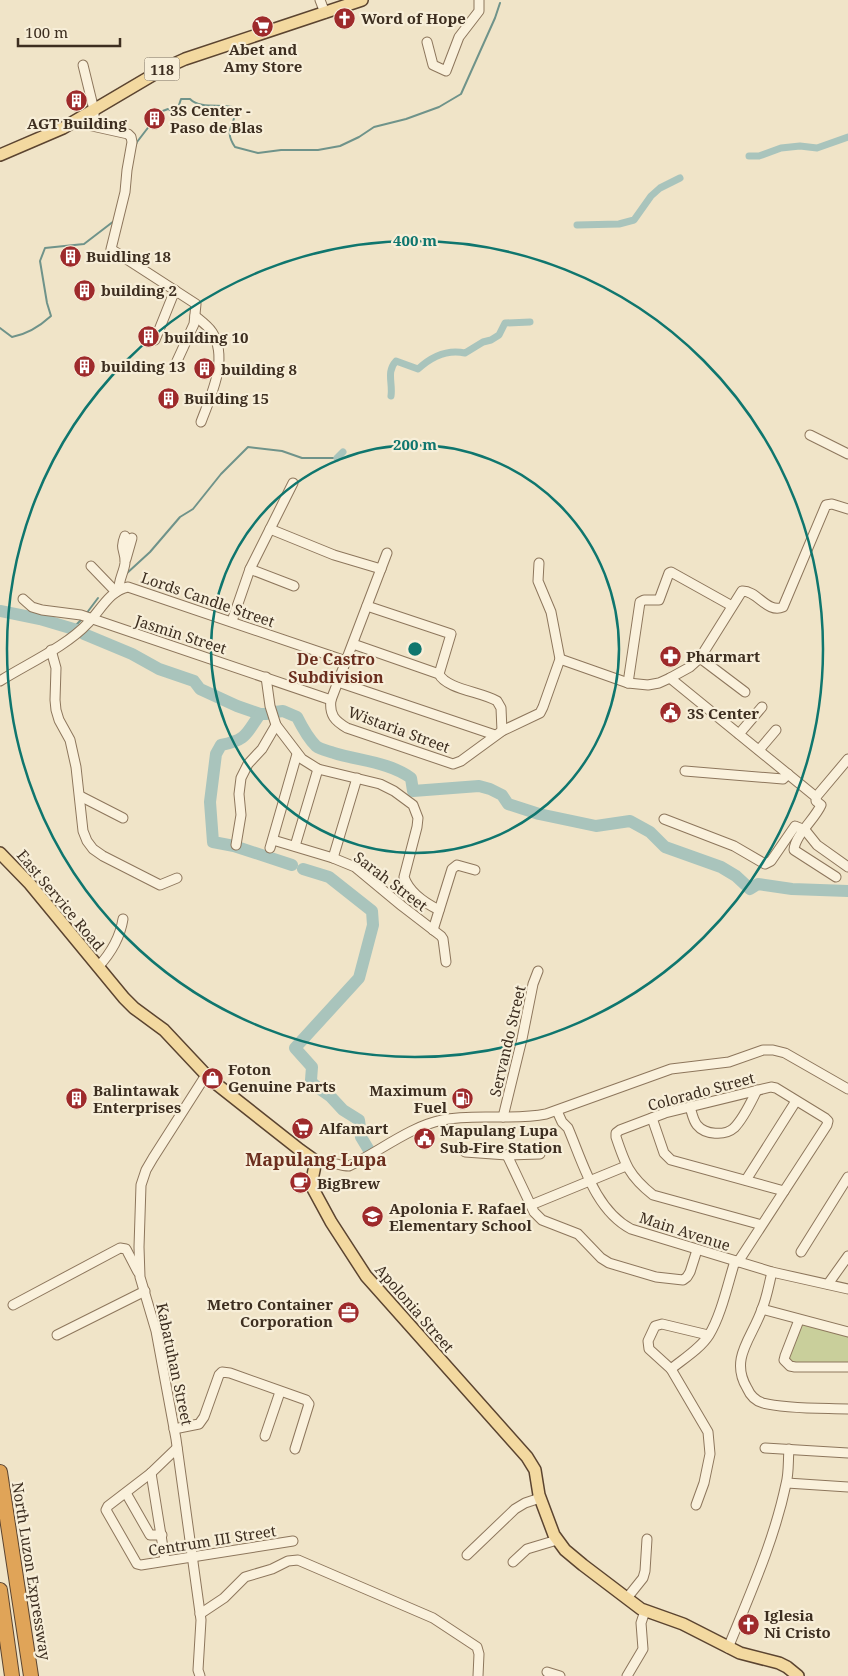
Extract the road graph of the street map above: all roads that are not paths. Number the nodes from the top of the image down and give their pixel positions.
1 (320, 0) edge
2 (362, 0) edge
3 (479, 0) edge
4 (325, 13) junction
5 (427, 42) dead end
6 (82, 65) dead end
7 (94, 110) junction
8 (74, 122) junction
9 (94, 126) junction
10 (0, 155) edge
11 (175, 290) junction
12 (195, 316) junction
13 (155, 340) dead end
14 (177, 361) dead end
15 (201, 422) dead end
16 (810, 435) dead end
17 (848, 454) edge
18 (294, 483) dead end
19 (848, 510) edge
20 (270, 529) junction
21 (129, 537) dead end
22 (387, 553) dead end
23 (540, 563) dead end
24 (91, 566) dead end
25 (250, 569) junction
26 (381, 569) junction
27 (294, 586) dead end
28 (117, 591) junction
29 (23, 599) dead end
30 (367, 606) junction
31 (732, 606) junction
32 (92, 619) junction
33 (232, 621) junction
34 (353, 644) junction
35 (51, 650) junction
36 (700, 658) junction
37 (560, 659) junction
38 (346, 661) junction
39 (439, 674) junction
40 (266, 677) junction
41 (670, 678) junction
42 (0, 681) edge
43 (338, 682) junction
44 (628, 683) junction
45 (745, 692) dead end
46 (331, 700) junction
47 (762, 707) dead end
48 (276, 726) junction
49 (776, 730) dead end
50 (498, 733) junction
51 (740, 734) junction
52 (759, 750) junction
53 (297, 754) junction
54 (848, 759) edge
55 (318, 769) junction
56 (685, 771) dead end
57 (788, 774) junction
58 (357, 778) junction
59 (80, 796) junction
60 (816, 797) junction
61 (123, 818) dead end
62 (664, 819) dead end
63 (805, 830) junction
64 (236, 844) dead end
65 (295, 846) junction
66 (0, 853) edge
67 (333, 858) junction
68 (848, 867) edge
69 (475, 870) dead end
70 (836, 876) dead end
71 (177, 878) dead end
72 (439, 910) junction
73 (123, 919) dead end
74 (433, 930) junction
75 (446, 962) dead end
76 (98, 967) junction
77 (538, 971) dead end
78 (206, 1075) junction
79 (848, 1089) edge
80 (757, 1090) junction
81 (796, 1101) junction
82 (690, 1107) junction
83 (561, 1110) junction
84 (503, 1117) junction
85 (652, 1118) junction
86 (465, 1152) dead end
87 (540, 1154) dead end
88 (506, 1155) junction
89 (315, 1162) junction
90 (626, 1166) junction
91 (848, 1177) edge
92 (590, 1180) junction
93 (746, 1180) junction
94 (784, 1191) junction
95 (531, 1205) junction
96 (762, 1225) junction
97 (697, 1250) junction
98 (801, 1252) dead end
99 (848, 1256) edge
100 (736, 1262) junction
101 (772, 1272) junction
102 (140, 1277) junction
103 (828, 1284) junction
104 (848, 1290) edge
105 (145, 1291) junction
106 (13, 1305) dead end
107 (762, 1309) junction
108 (799, 1320) junction
109 (848, 1332) edge
110 (57, 1335) dead end
111 (708, 1335) junction
112 (848, 1367) edge
113 (671, 1369) junction
114 (280, 1392) junction
115 (848, 1409) edge
116 (174, 1429) junction
117 (265, 1436) dead end
118 (177, 1448) junction
119 (765, 1448) dead end
120 (789, 1449) junction
121 (295, 1450) dead end
122 (848, 1452) edge
123 (0, 1472) edge
124 (151, 1473) junction
125 (787, 1483) junction
126 (848, 1487) edge
127 (126, 1493) junction
128 (540, 1498) junction
129 (696, 1506) dead end
130 (162, 1535) junction
131 (647, 1539) dead end
132 (557, 1540) junction
133 (294, 1541) dead end
134 (467, 1555) dead end
135 (192, 1556) junction
136 (166, 1560) junction
137 (513, 1562) dead end
138 (0, 1590) edge
139 (627, 1598) junction
140 (645, 1611) junction
141 (200, 1614) junction
142 (728, 1648) junction
143 (547, 1672) dead end
144 (12, 1676) edge
145 (31, 1676) edge
146 (200, 1676) edge
147 (478, 1676) edge
148 (560, 1676) edge
149 (627, 1676) edge
150 (798, 1676) edge

1 - 4 street
2 - 4 main road, 118
3 - 5 street
4 - 7 main road, 118
6 - 7 street
7 - 8 main road, 118
7 - 9 street
8 - 9 street
8 - 10 main road, 118
9 - 11 street
11 - 12 street
11 - 13 street
12 - 14 street
12 - 15 street
16 - 17 street
18 - 20 street
19 - 31 street
20 - 25 street
20 - 26 street
21 - 28 street
22 - 26 street
23 - 37 street
24 - 28 street
25 - 27 street
25 - 33 street
26 - 30 street
28 - 32 street
28 - 33 street, Lords Candle Street
29 - 32 street, Jasmin Street
30 - 34 street
30 - 39 street
31 - 36 street
31 - 44 street
32 - 35 street
32 - 40 street, Jasmin Street
33 - 38 street, Lords Candle Street
34 - 38 street
34 - 39 street
35 - 42 street
35 - 59 street
36 - 41 street
36 - 45 street
37 - 44 street
37 - 50 street
38 - 43 street
39 - 50 street
40 - 46 street, Jasmin Street
40 - 48 street
41 - 44 street
41 - 51 street
43 - 46 street
43 - 50 street
46 - 50 street, Wistaria Street
47 - 51 street
48 - 53 street
48 - 64 street
49 - 52 street
51 - 52 street
52 - 57 street
53 - 55 street
53 - 65 street, Sarah Street
54 - 60 street
55 - 58 street
55 - 65 street
56 - 57 street
57 - 60 street
58 - 67 street
58 - 72 street
59 - 61 street
59 - 71 street
60 - 63 street
62 - 63 street
63 - 68 street
63 - 70 street
65 - 67 street, Sarah Street
66 - 76 main road, East Service Road
67 - 74 street, Sarah Street
69 - 72 street, Sarah Street
72 - 74 street, Sarah Street
73 - 76 street
74 - 75 street, Sarah Street
76 - 78 main road
77 - 84 street, Servando Street
78 - 89 main road
78 - 102 street, Kabatuhan Street
79 - 83 street
80 - 81 street, Colorado Street
80 - 82 street, Colorado Street
80 - 82 street
81 - 93 street
81 - 94 street, Colorado Street
82 - 85 street, Colorado Street
83 - 84 street
83 - 92 street, Main Avenue
84 - 89 street
85 - 90 street, Colorado Street
85 - 93 street
86 - 88 street
87 - 88 street
88 - 95 street
89 - 128 main road, Apolonia Street
90 - 92 street
90 - 96 street
91 - 98 street
92 - 95 street
92 - 97 street, Main Avenue
93 - 94 street
94 - 96 street, Colorado Street
95 - 97 street
96 - 100 street, Colorado Street
97 - 100 street, Main Avenue
99 - 103 street
100 - 101 street, Main Avenue
100 - 111 street, Colorado Street
101 - 103 street, Main Avenue
101 - 107 street
102 - 105 street, Kabatuhan Street
102 - 106 street
103 - 104 street, Main Avenue
105 - 110 street
105 - 116 street, Kabatuhan Street
107 - 108 street
107 - 115 street
108 - 109 street
108 - 112 street
111 - 113 street, Colorado Street
111 - 113 street
113 - 129 street
114 - 116 street
114 - 117 street
114 - 121 street
116 - 118 street, Kabatuhan Street
118 - 124 street
118 - 135 street, Kabatuhan Street
119 - 120 street
120 - 122 street
120 - 125 street
123 - 145 highway, North Luzon Expressway
124 - 127 street
124 - 130 street
125 - 126 street
125 - 142 street
127 - 130 street
127 - 136 street, Centrum III Street
128 - 132 main road, Apolonia Street
128 - 134 street
130 - 136 street
131 - 139 street
132 - 137 street
132 - 139 main road, Apolonia Street
133 - 135 street, Centrum III Street
135 - 136 street, Centrum III Street
135 - 141 street, Kabatuhan Street
138 - 144 highway
139 - 140 main road, Apolonia Street
140 - 142 main road, Apolonia Street
140 - 149 street
141 - 146 street, Kabatuhan Street
141 - 147 street
142 - 150 main road, Apolonia Street
143 - 148 street

